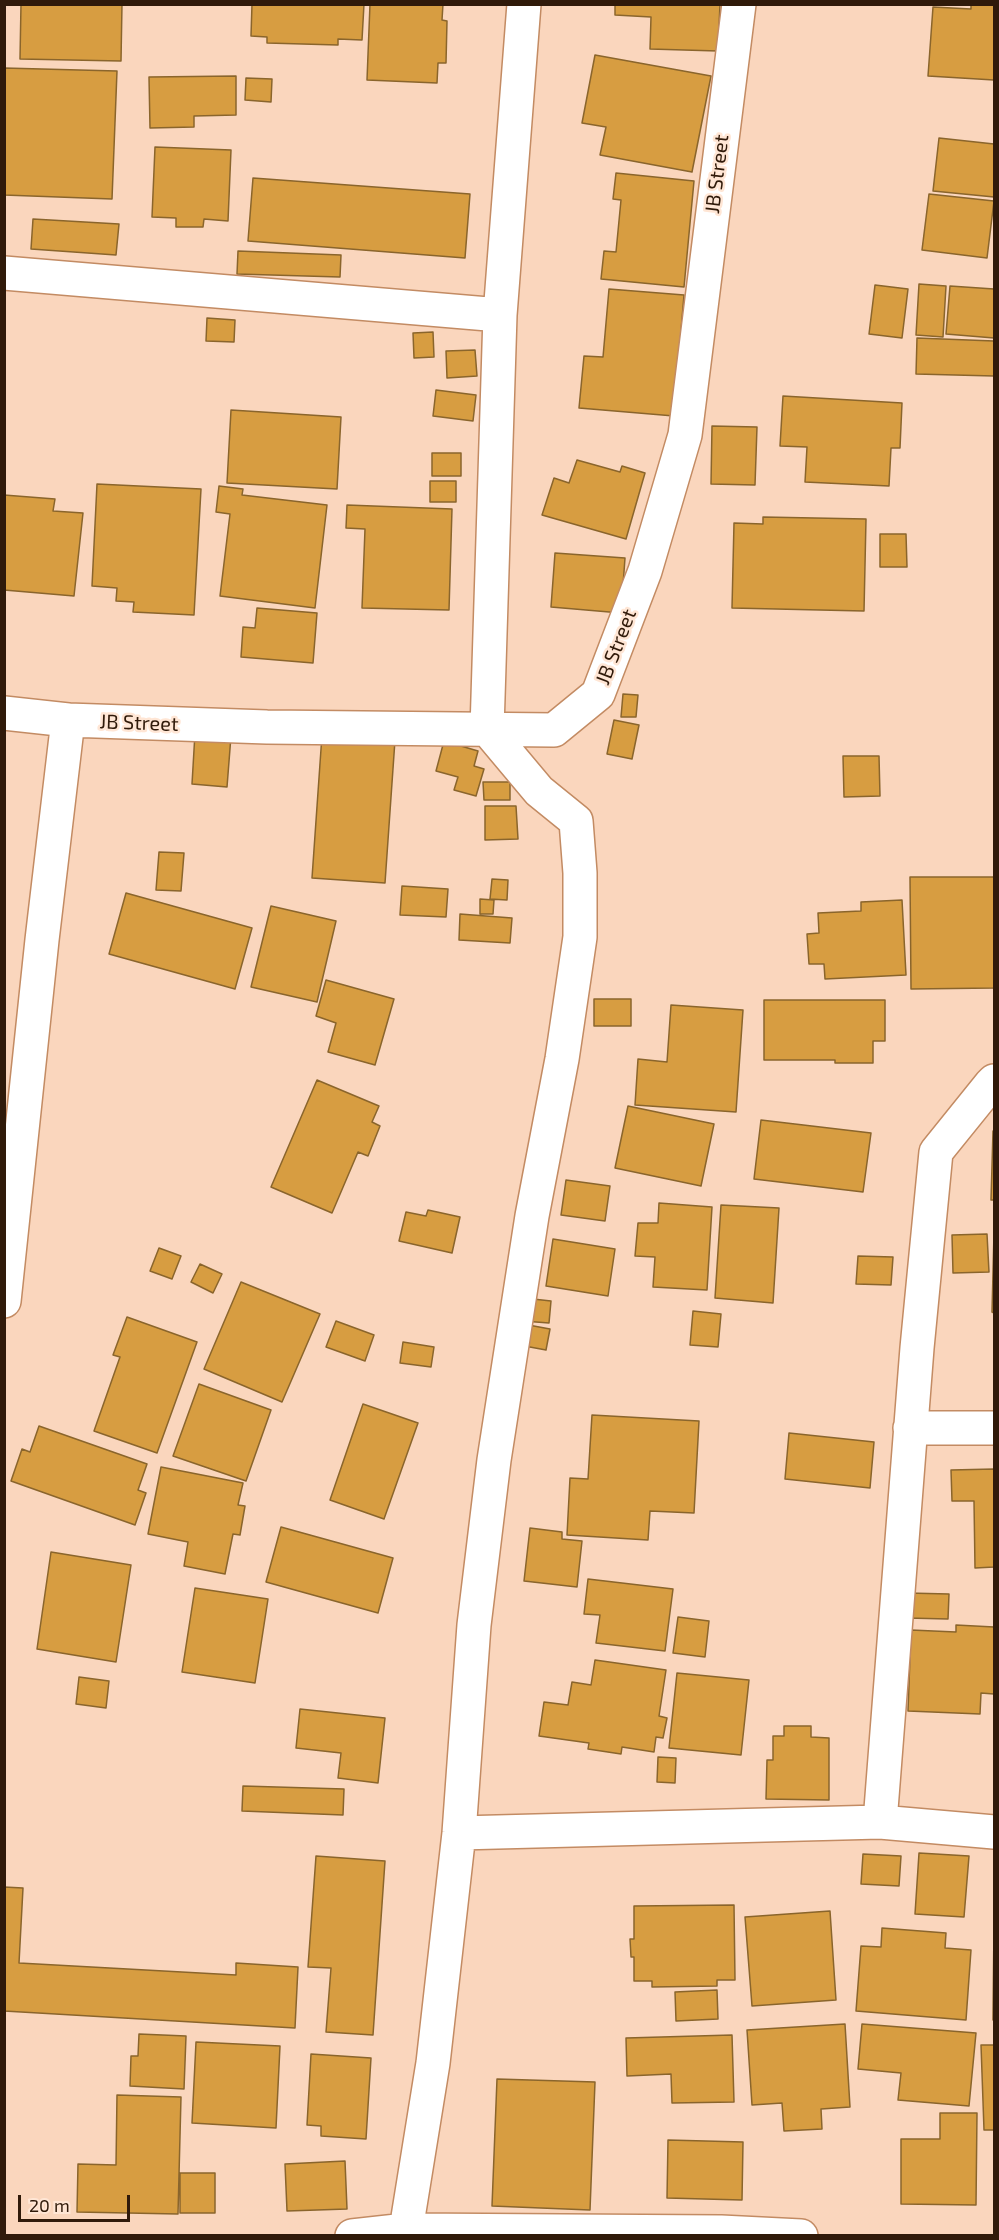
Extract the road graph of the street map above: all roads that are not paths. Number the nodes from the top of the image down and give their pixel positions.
1 (524, 4) edge
2 (739, 4) edge
3 (4, 273) edge
4 (500, 315) junction
5 (4, 713) edge
6 (68, 720) junction
7 (487, 729) junction
8 (994, 1082) edge
9 (4, 1301) edge
10 (910, 1428) junction
11 (994, 1428) edge
12 (880, 1822) junction
13 (994, 1832) edge
14 (459, 1833) junction
15 (405, 2233) edge
16 (721, 2234) edge
17 (352, 2235) edge
18 (801, 2235) edge

1 - 4 street
2 - 7 street, JB Street
3 - 4 street
4 - 7 street
5 - 6 street, JB Street
6 - 7 street, JB Street
6 - 9 street
7 - 14 street
8 - 10 street
10 - 11 street
10 - 12 street
12 - 13 street
12 - 14 street
14 - 15 street
15 - 16 street
15 - 17 street
16 - 18 street

